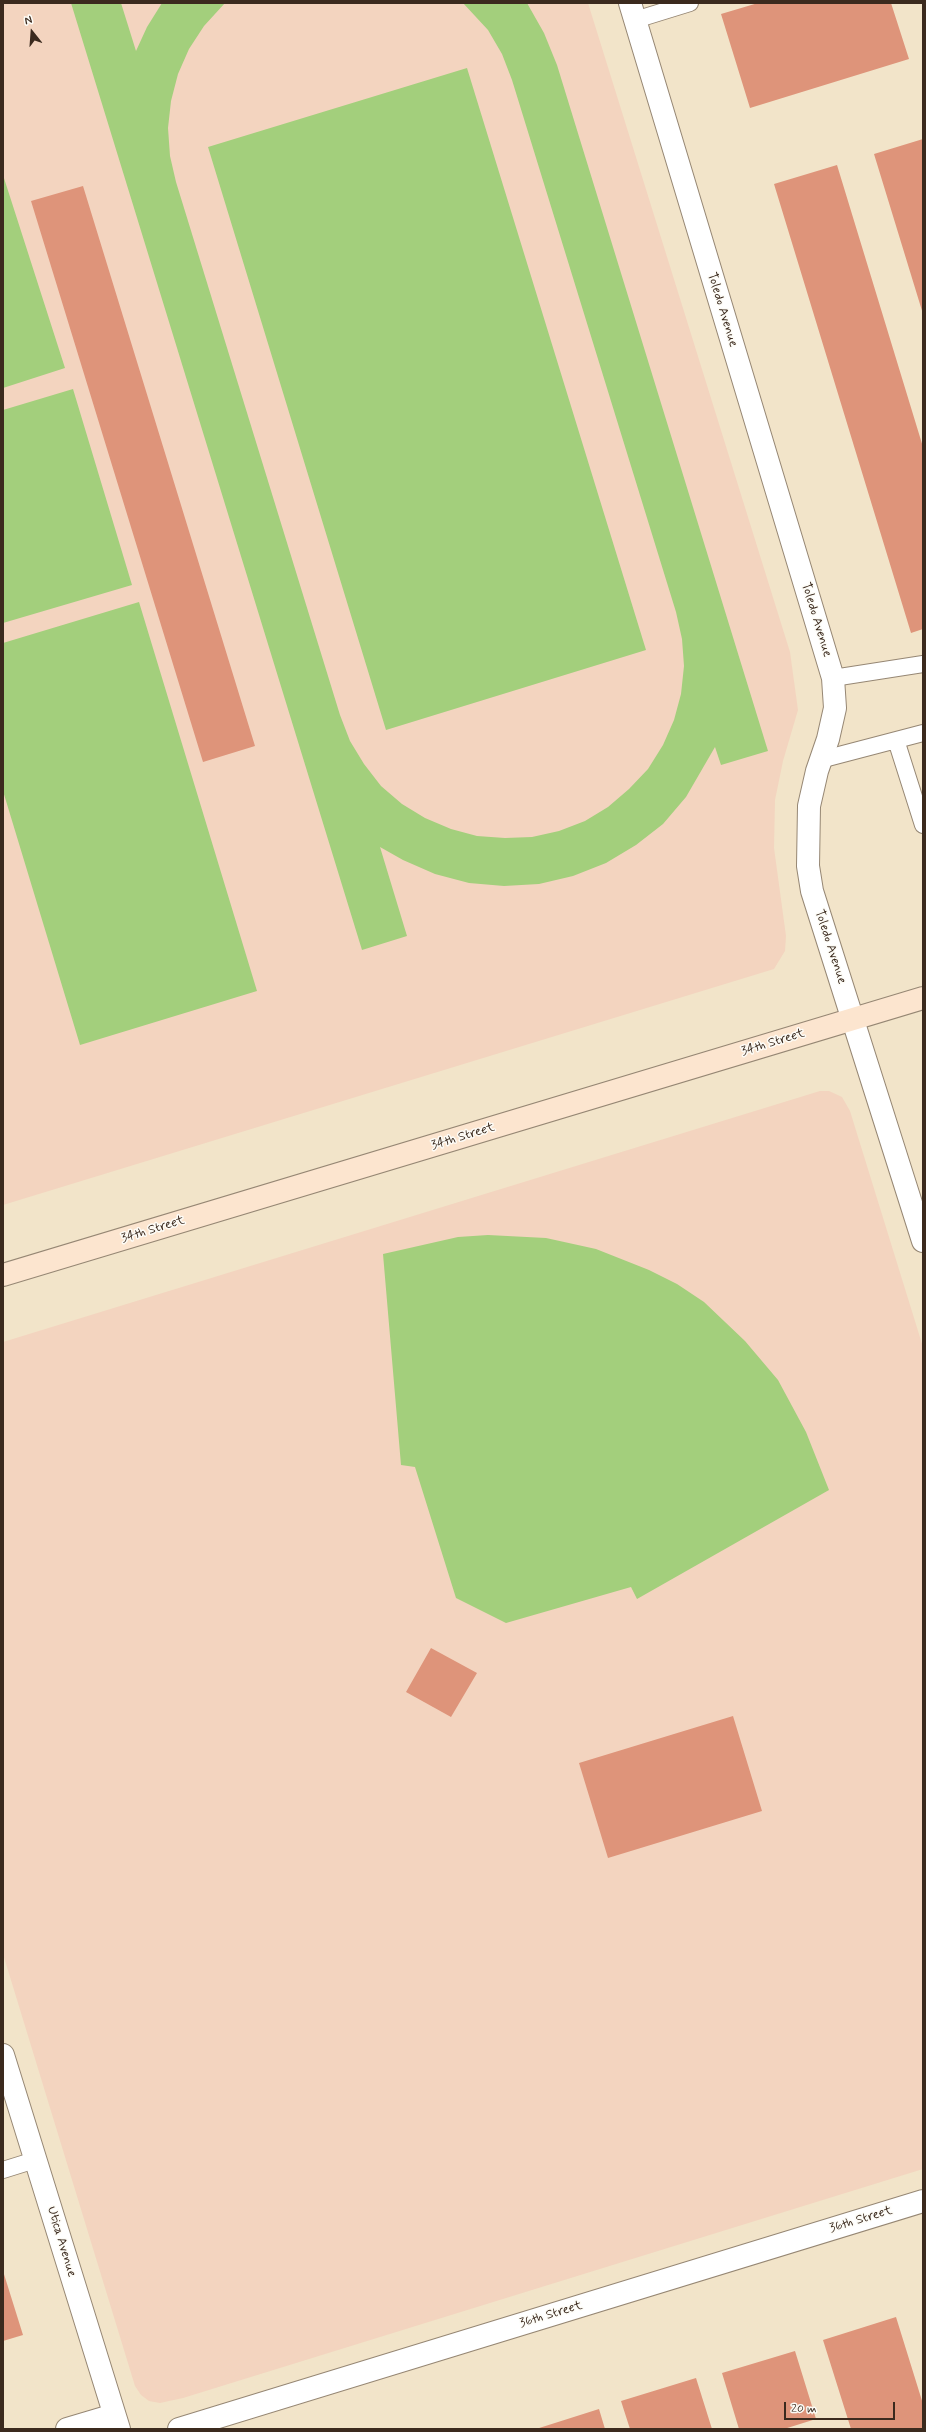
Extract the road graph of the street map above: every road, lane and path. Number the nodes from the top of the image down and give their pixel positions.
1 (690, 3) edge
2 (632, 12) edge
3 (923, 664) edge
4 (833, 678) junction
5 (923, 733) edge
6 (896, 740) junction
7 (820, 760) junction
8 (923, 825) edge
9 (923, 998) edge
10 (854, 1019) junction
11 (923, 1241) edge
12 (3, 1275) edge
13 (3, 2055) edge
14 (35, 2160) junction
15 (3, 2170) edge
16 (923, 2201) edge
17 (116, 2422) edge
18 (67, 2429) edge
19 (179, 2429) edge

1 - 2 lane
2 - 4 street, Toledo Avenue
3 - 4 lane
4 - 7 street, Toledo Avenue
5 - 6 lane
6 - 7 lane
6 - 8 lane
7 - 10 street, Toledo Avenue
9 - 10 main road, 34th Street
10 - 11 street, Toledo Avenue
10 - 12 main road, 34th Street
13 - 14 street, Utica Avenue
14 - 15 lane
14 - 17 street, Utica Avenue
16 - 19 street, 36th Street
17 - 18 street

